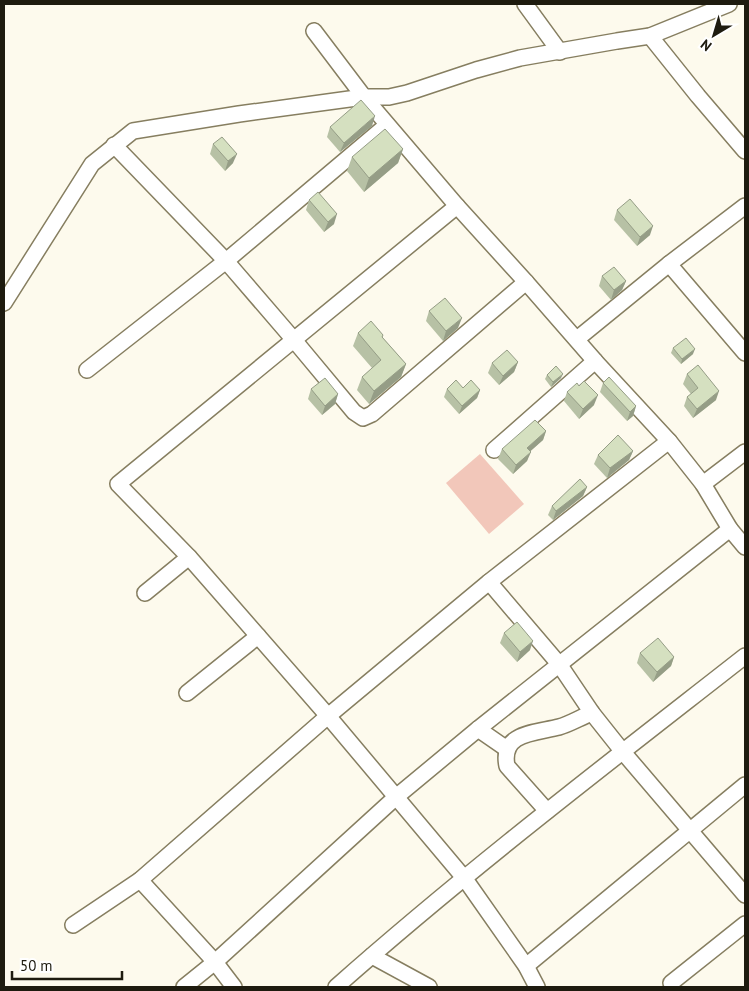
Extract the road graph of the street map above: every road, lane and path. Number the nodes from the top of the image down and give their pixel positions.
1 (525, 4) edge
2 (729, 4) edge
3 (314, 31) dead end
4 (650, 36) junction
5 (560, 52) junction
6 (364, 97) junction
7 (387, 125) junction
8 (114, 145) junction
9 (745, 150) edge
10 (457, 206) junction
11 (745, 206) edge
12 (226, 261) junction
13 (669, 264) junction
14 (526, 282) junction
15 (4, 303) edge
16 (577, 339) junction
17 (294, 340) junction
18 (745, 353) edge
19 (595, 361) junction
20 (87, 370) dead end
21 (669, 441) junction
22 (494, 450) dead end
23 (745, 452) edge
24 (703, 484) junction
25 (730, 529) junction
26 (745, 548) edge
27 (189, 557) junction
28 (489, 582) junction
29 (145, 593) dead end
30 (258, 636) junction
31 (745, 656) edge
32 (559, 664) junction
33 (187, 693) dead end
34 (592, 714) junction
35 (328, 716) junction
36 (478, 729) junction
37 (507, 749) junction
38 (623, 752) junction
39 (745, 785) edge
40 (396, 797) junction
41 (547, 811) junction
42 (691, 829) junction
43 (464, 879) junction
44 (140, 880) junction
45 (745, 895) edge
46 (745, 924) edge
47 (73, 925) dead end
48 (372, 956) junction
49 (215, 962) junction
50 (526, 966) junction
51 (671, 983) dead end
52 (184, 987) edge
53 (234, 987) edge
54 (336, 987) edge
55 (429, 987) edge
56 (537, 987) edge

1 - 5 street
2 - 4 street
3 - 6 street
4 - 5 street
4 - 9 street
5 - 6 street
6 - 7 street
6 - 8 street
7 - 10 street
7 - 12 street
8 - 12 street
8 - 15 street
10 - 14 street
10 - 17 street
11 - 13 street
12 - 17 street
12 - 20 street
13 - 16 street
13 - 18 street
14 - 16 street
14 - 17 street
16 - 19 street
17 - 27 street
19 - 21 street
19 - 22 street
21 - 24 street
21 - 28 street
23 - 24 street
24 - 25 street
25 - 26 street
25 - 32 street
27 - 29 street
27 - 30 street
28 - 32 street
28 - 35 street
30 - 33 street
30 - 35 street
31 - 38 street
32 - 34 street
32 - 36 street
34 - 37 street
34 - 38 street
35 - 40 street
35 - 44 street
36 - 37 street
36 - 40 street
37 - 41 street
38 - 41 street
38 - 42 street
39 - 42 street
40 - 43 street
40 - 49 street
41 - 43 street
42 - 45 street
42 - 50 street
43 - 48 street
43 - 50 street
44 - 47 street
44 - 49 street
46 - 51 street
48 - 54 street
48 - 55 street
49 - 52 street
49 - 53 street
50 - 56 street

